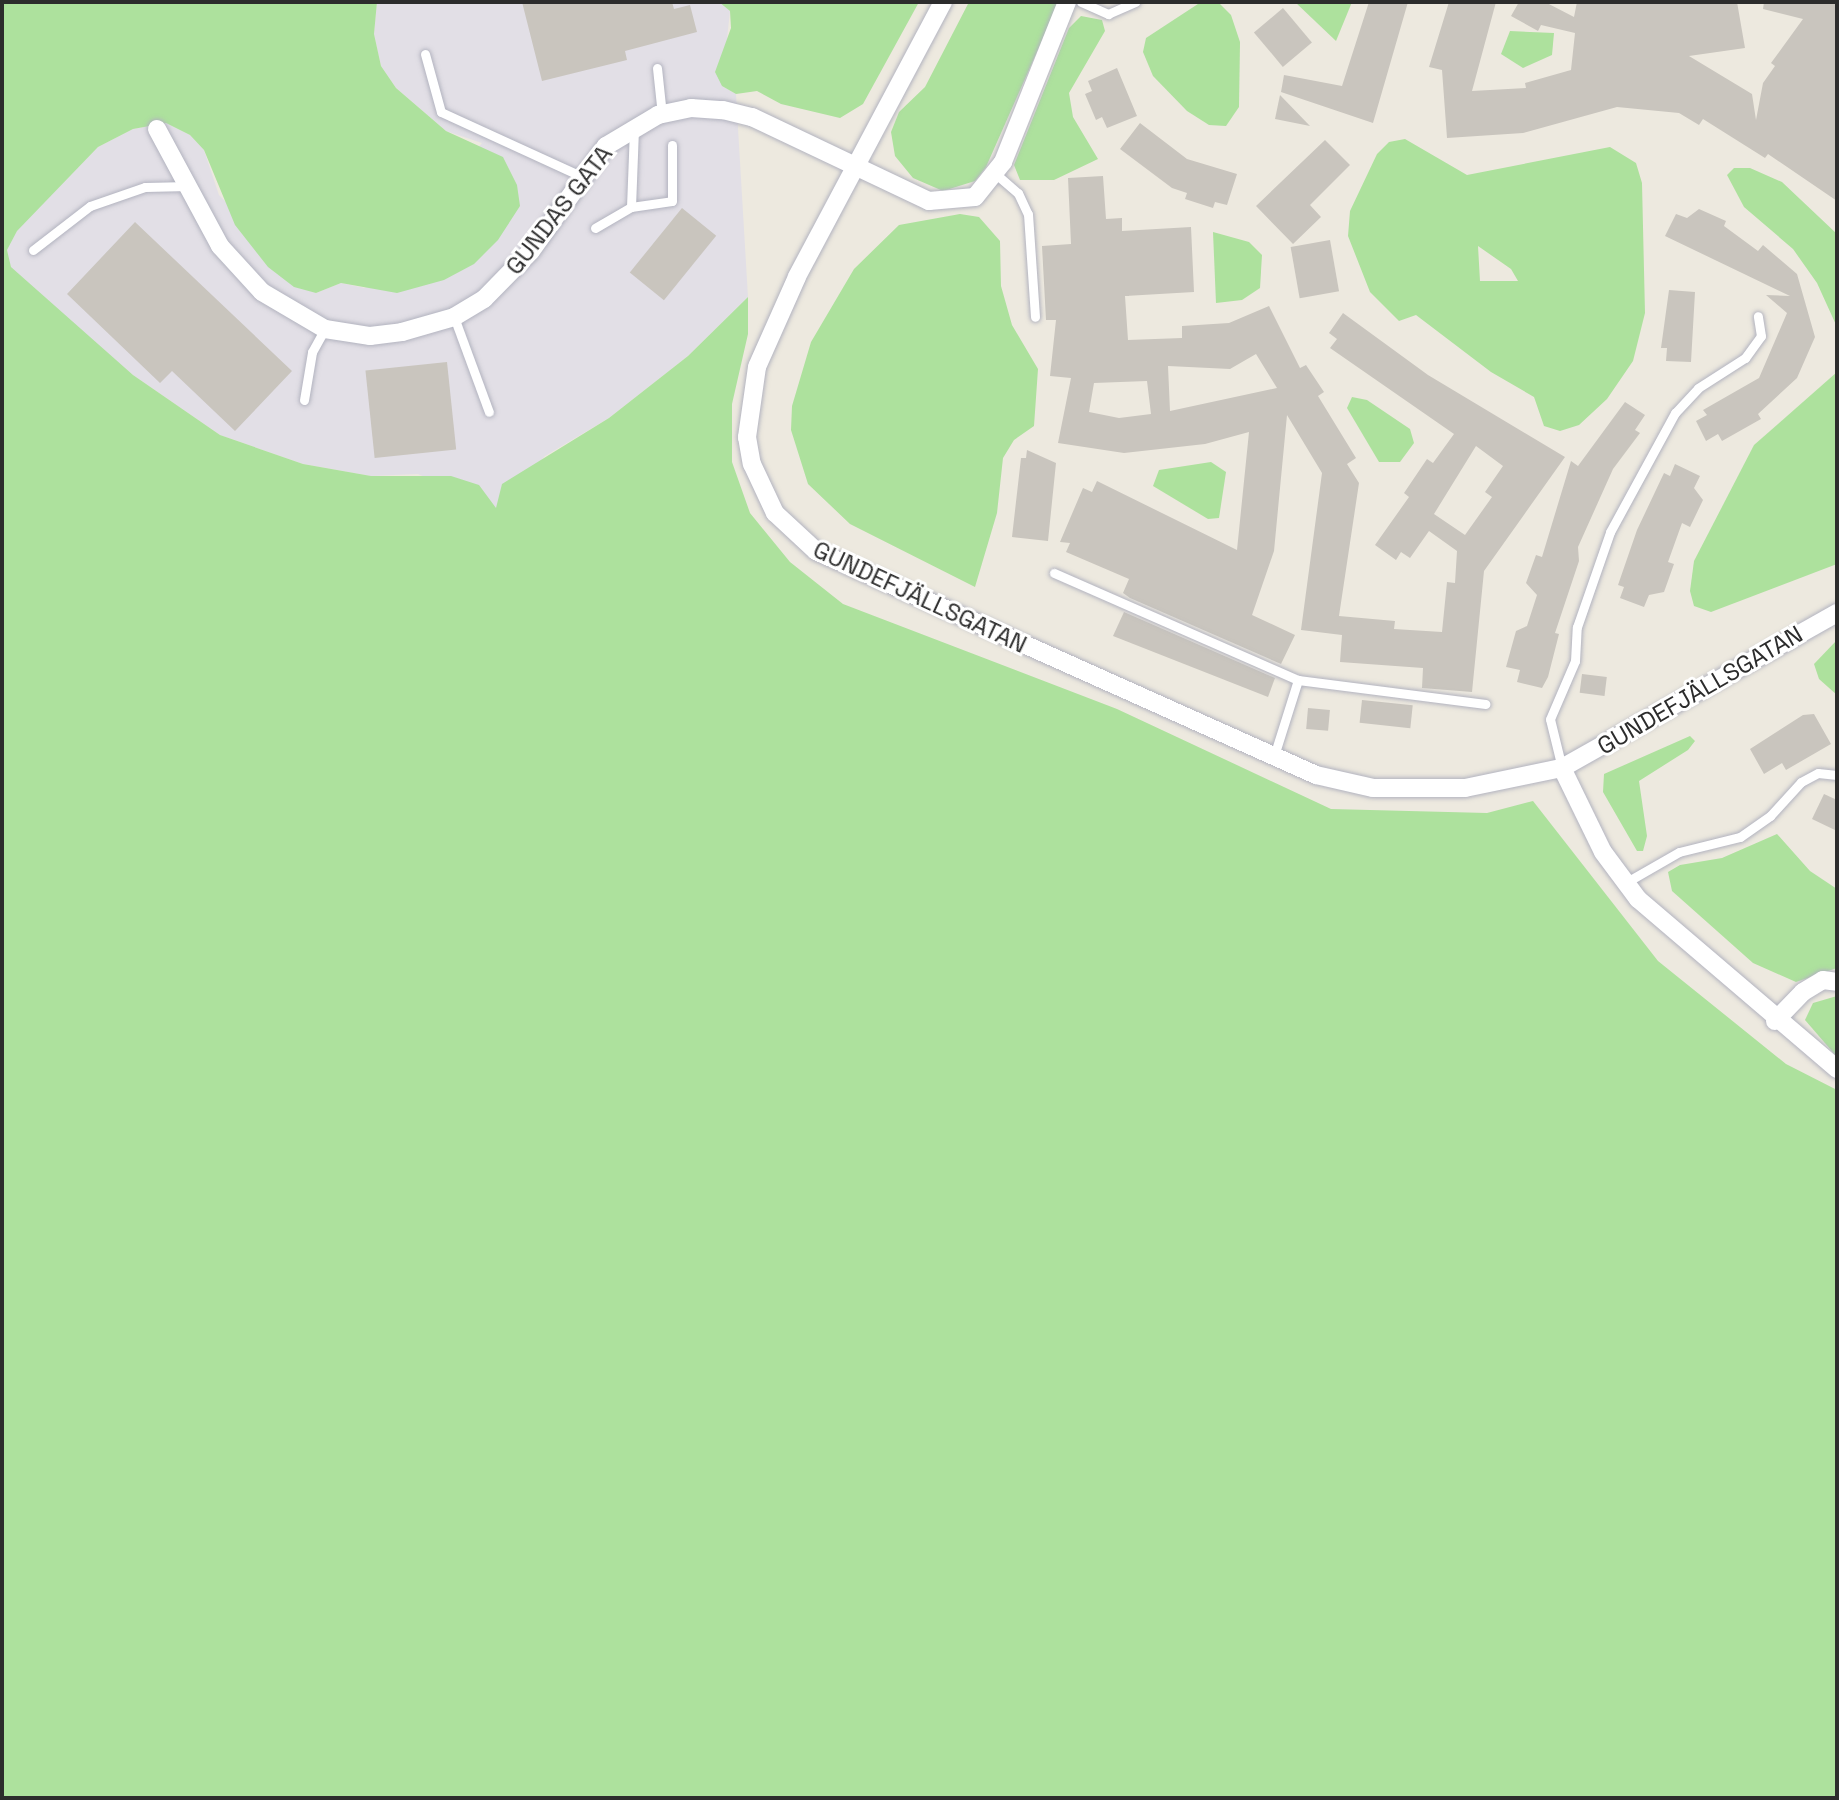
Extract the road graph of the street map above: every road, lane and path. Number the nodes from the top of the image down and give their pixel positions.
1 (943, 2) edge
2 (1067, 2) edge
3 (1081, 2) edge
4 (1135, 2) edge
5 (425, 54) dead end
6 (657, 68) dead end
7 (662, 115) junction
8 (634, 126) junction
9 (157, 129) dead end
10 (672, 145) dead end
11 (855, 169) junction
12 (997, 175) junction
13 (581, 176) junction
14 (189, 186) junction
15 (631, 207) junction
16 (595, 228) dead end
17 (33, 250) dead end
18 (1758, 316) dead end
19 (454, 317) junction
20 (1035, 317) dead end
21 (325, 329) junction
22 (304, 400) dead end
23 (489, 412) dead end
24 (1054, 573) dead end
25 (1837, 613) edge
26 (1298, 680) junction
27 (1485, 704) dead end
28 (1274, 756) junction
29 (1562, 768) junction
30 (1837, 775) edge
31 (1625, 883) junction
32 (1837, 982) edge
33 (1775, 1021) junction
34 (1837, 1069) edge

1 - 11 street, GUNDEFJÄLLSGATAN
2 - 12 street
3 - 4 lane
5 - 13 lane
6 - 7 lane
7 - 8 street, GUNDAS GATA
7 - 11 street, GUNDAS GATA
8 - 13 street, GUNDAS GATA
8 - 15 lane
9 - 14 street, GUNDAS GATA
10 - 15 lane
11 - 12 street, GUNDAS GATA
11 - 28 street, GUNDEFJÄLLSGATAN
12 - 20 lane
13 - 19 street, GUNDAS GATA
14 - 17 lane
14 - 21 street, GUNDAS GATA
15 - 16 lane
18 - 29 lane
19 - 21 street, GUNDAS GATA
19 - 23 lane
21 - 22 lane
24 - 26 lane
25 - 29 street, GUNDEFJÄLLSGATAN
26 - 27 lane
26 - 28 lane
28 - 29 street, GUNDEFJÄLLSGATAN
29 - 31 street
30 - 31 lane
31 - 33 street
32 - 33 street
33 - 34 street

